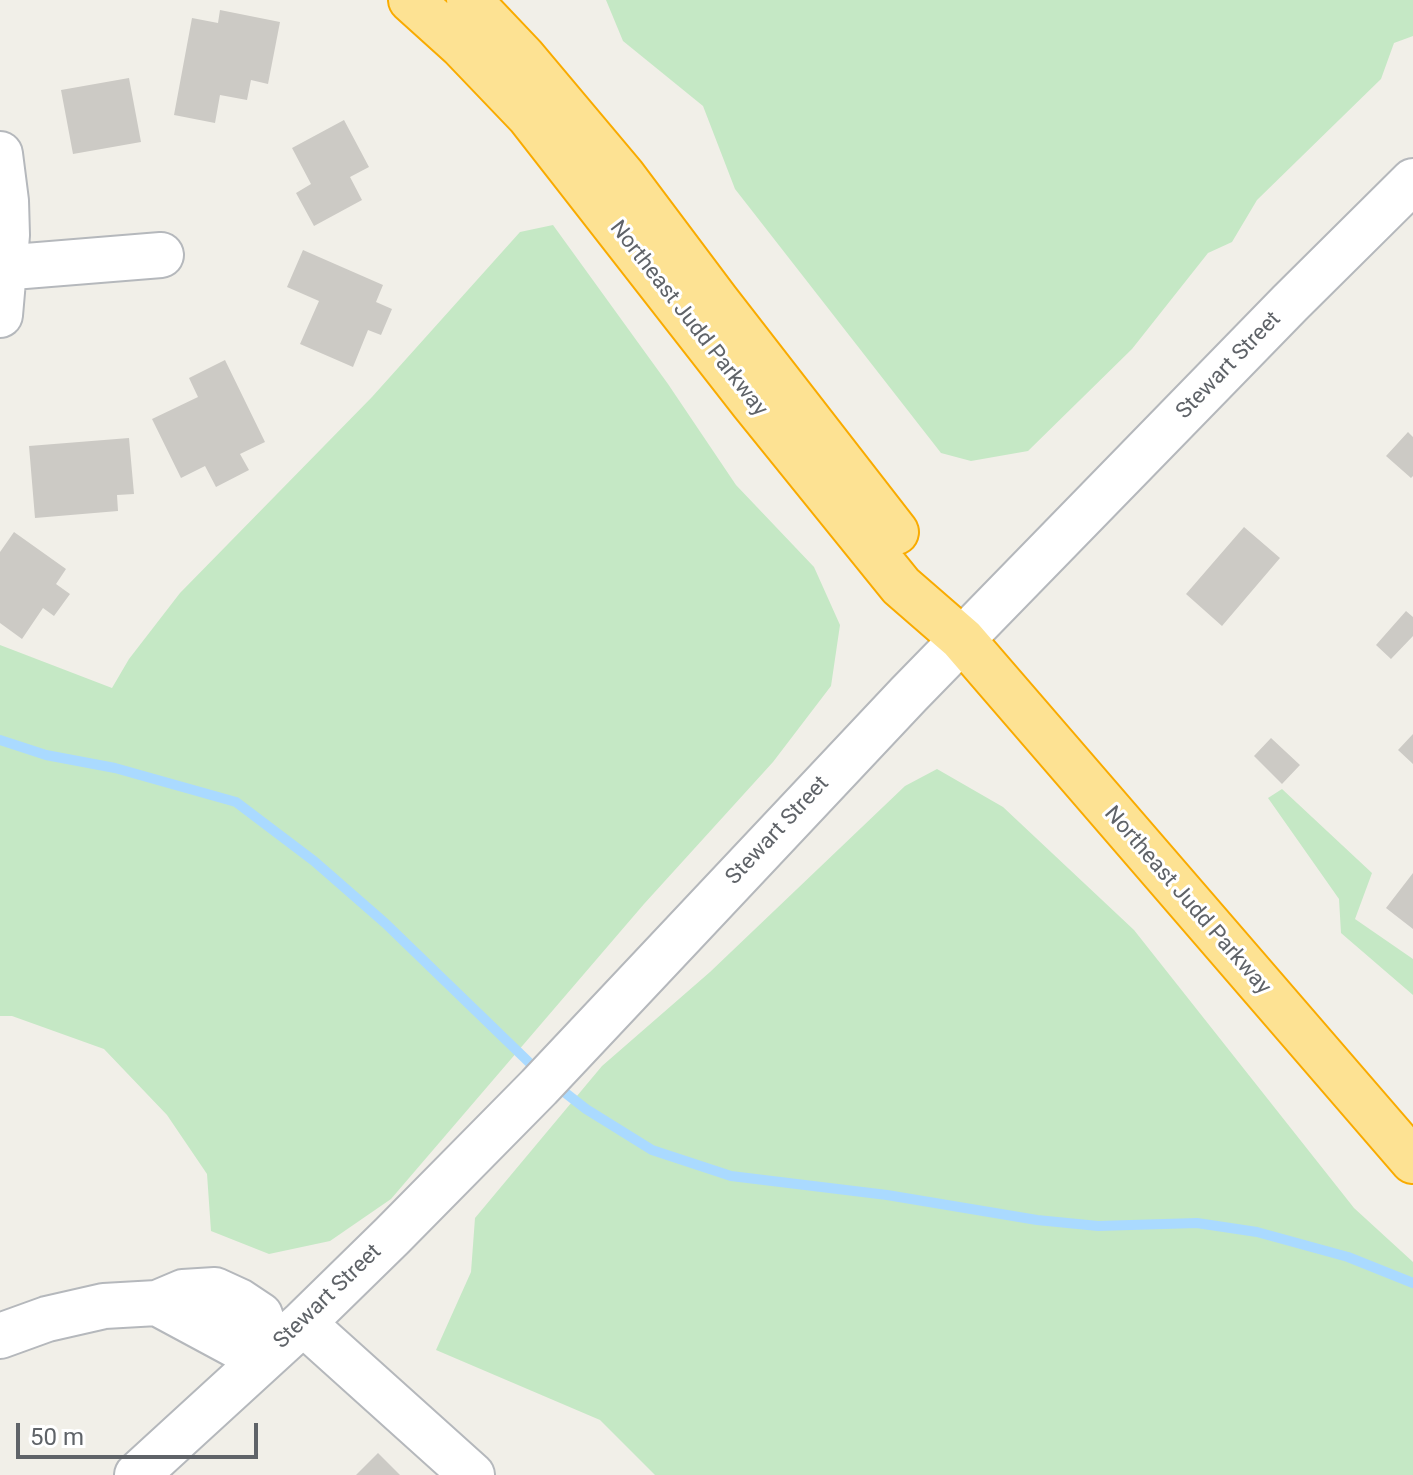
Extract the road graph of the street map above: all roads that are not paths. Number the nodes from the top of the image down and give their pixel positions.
1 (411, 0) edge
2 (469, 0) edge
3 (0, 154) edge
4 (1413, 181) edge
5 (161, 255) dead end
6 (2, 268) edge
7 (0, 315) edge
8 (962, 639) junction
9 (1413, 1161) edge
10 (0, 1336) edge
11 (287, 1337) junction
12 (137, 1475) edge
13 (472, 1475) edge

1 - 8 highway, Northeast Judd Parkway
2 - 8 highway, Northeast Judd Parkway
3 - 6 street
4 - 8 street, Stewart Street
5 - 6 street
6 - 7 street
8 - 9 highway, Northeast Judd Parkway
8 - 11 street, Stewart Street
10 - 11 street
11 - 12 street, Stewart Street
11 - 13 street

